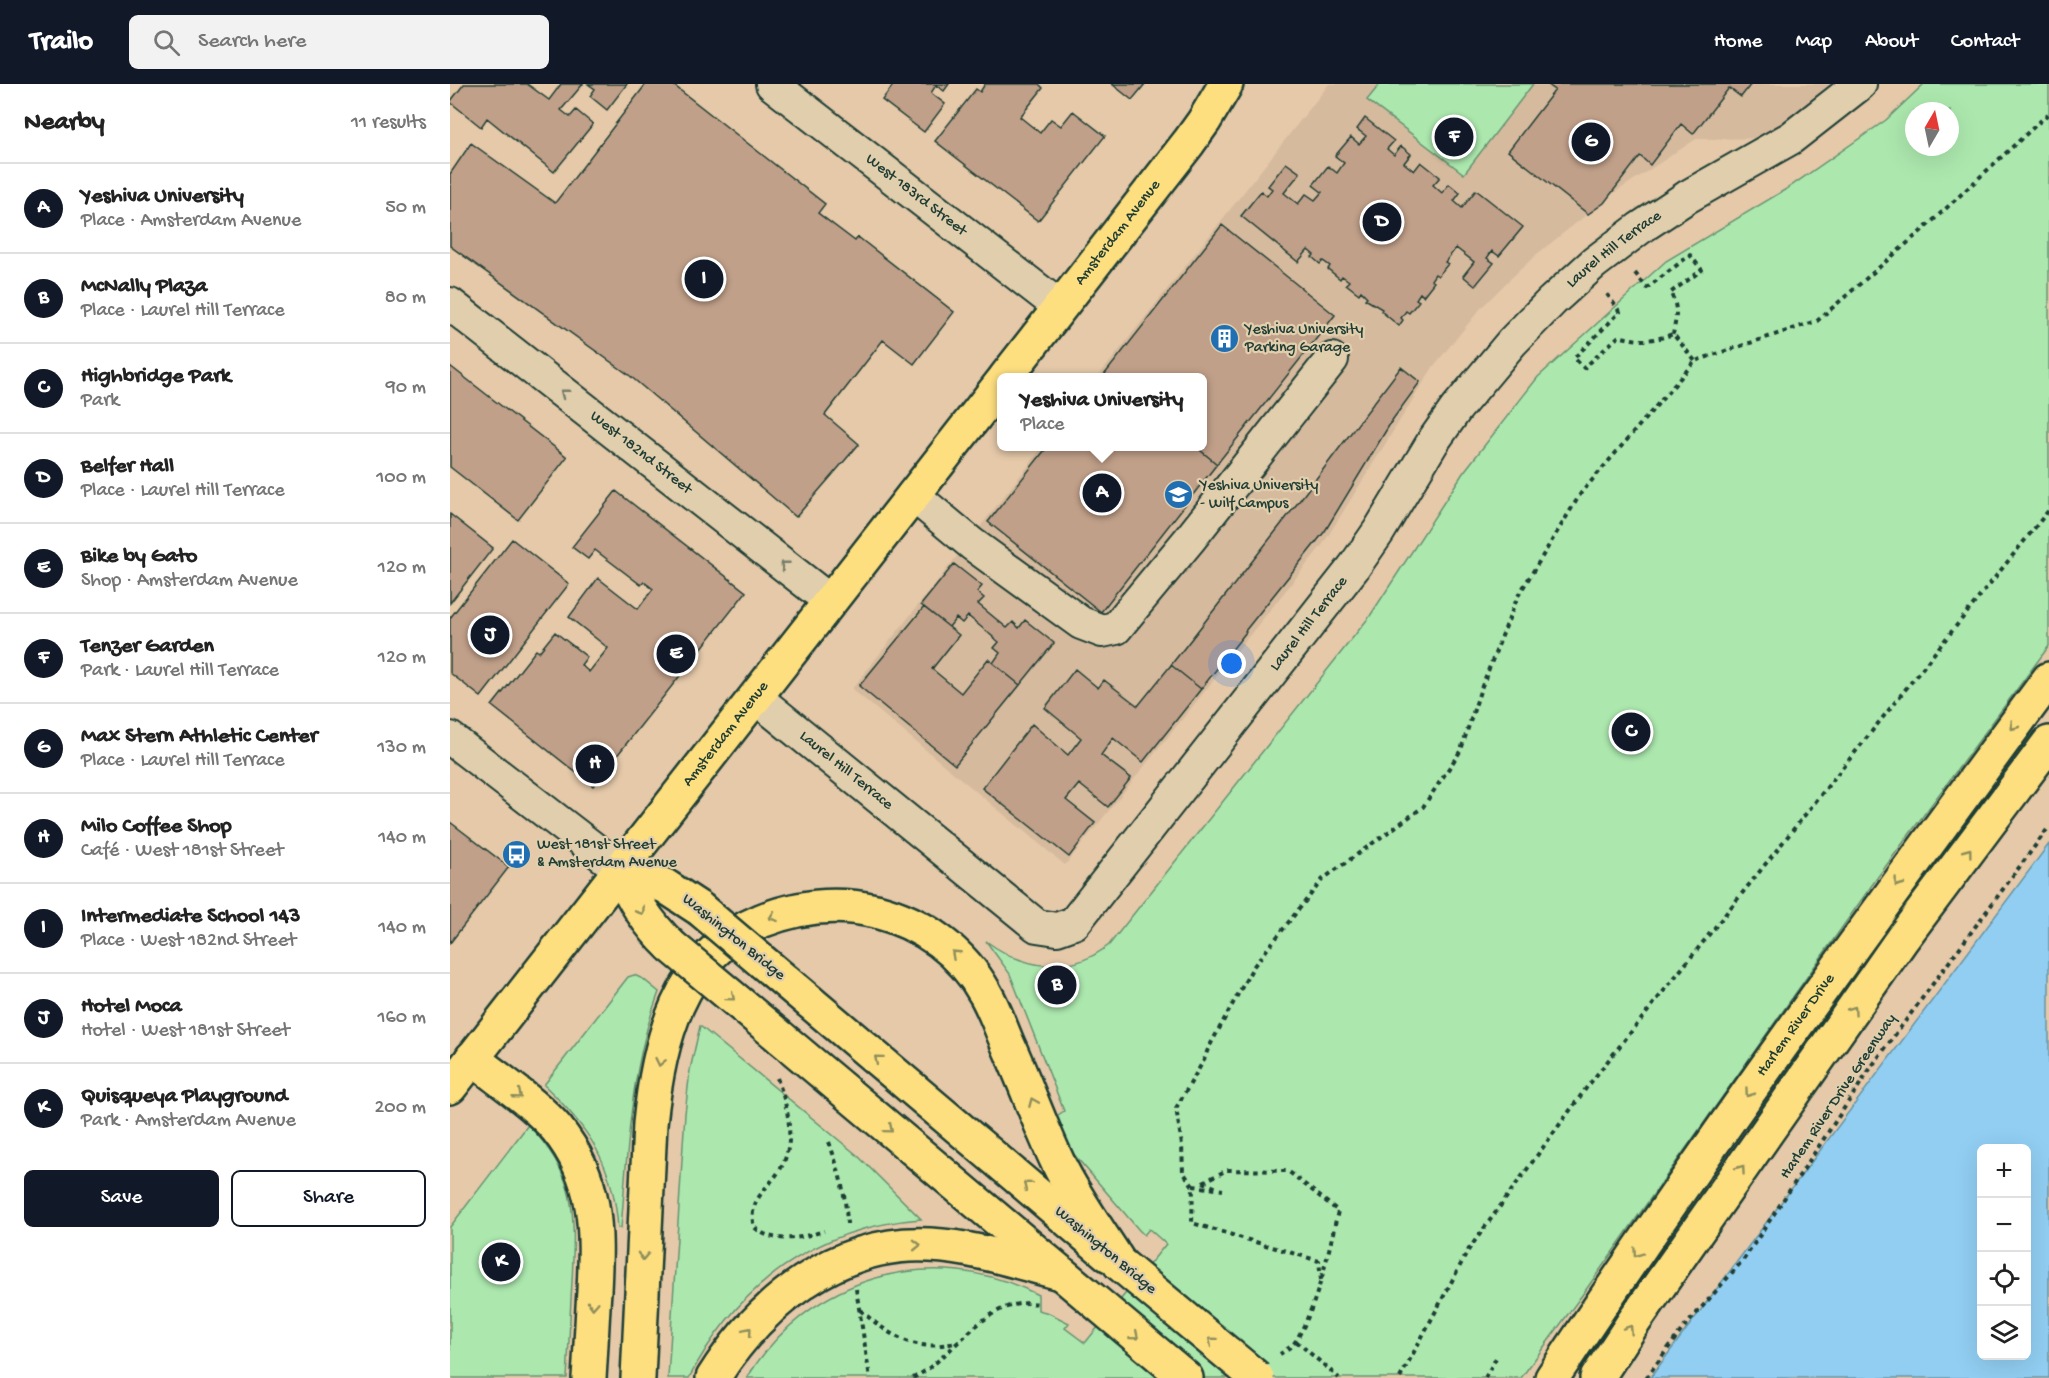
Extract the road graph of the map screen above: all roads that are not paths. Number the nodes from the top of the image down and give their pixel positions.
1 (772, 84) edge
2 (1226, 84) edge
3 (1860, 84) edge
4 (450, 304) edge
5 (1060, 307) junction
6 (1332, 359) dead end
7 (1009, 373) edge
8 (997, 388) edge
9 (913, 495) junction
10 (830, 601) junction
11 (2049, 679) edge
12 (755, 697) junction
13 (450, 738) edge
14 (2049, 743) edge
15 (620, 869) junction
16 (472, 1058) junction
17 (450, 1087) edge
18 (1120, 1264) junction
19 (1060, 1273) junction
20 (589, 1378) edge
21 (638, 1378) edge
22 (713, 1378) edge
23 (1186, 1378) edge
24 (1257, 1378) edge
25 (1552, 1378) edge
26 (1597, 1378) edge

1 - 5 street, West 183rd Street
2 - 5 main road, Amsterdam Avenue
3 - 12 street, Laurel Hill Terrace
10 -> 4 street, West 182nd Street
5 - 7 main road, Amsterdam Avenue
6 - 9 street
8 - 9 main road, Amsterdam Avenue
9 - 10 main road, Amsterdam Avenue
10 - 12 main road, Amsterdam Avenue
11 -> 25 main road, Harlem River Drive
12 - 15 main road, Amsterdam Avenue
13 - 15 street
26 -> 14 main road
15 - 16 main road, Amsterdam Avenue
18 -> 15 main road, Washington Bridge, bridge
15 -> 19 main road, bridge
16 - 17 main road, Amsterdam Avenue
16 -> 20 main road
18 -> 21 main road
24 -> 18 main road, Washington Bridge, bridge
22 -> 19 main road
19 -> 23 main road

